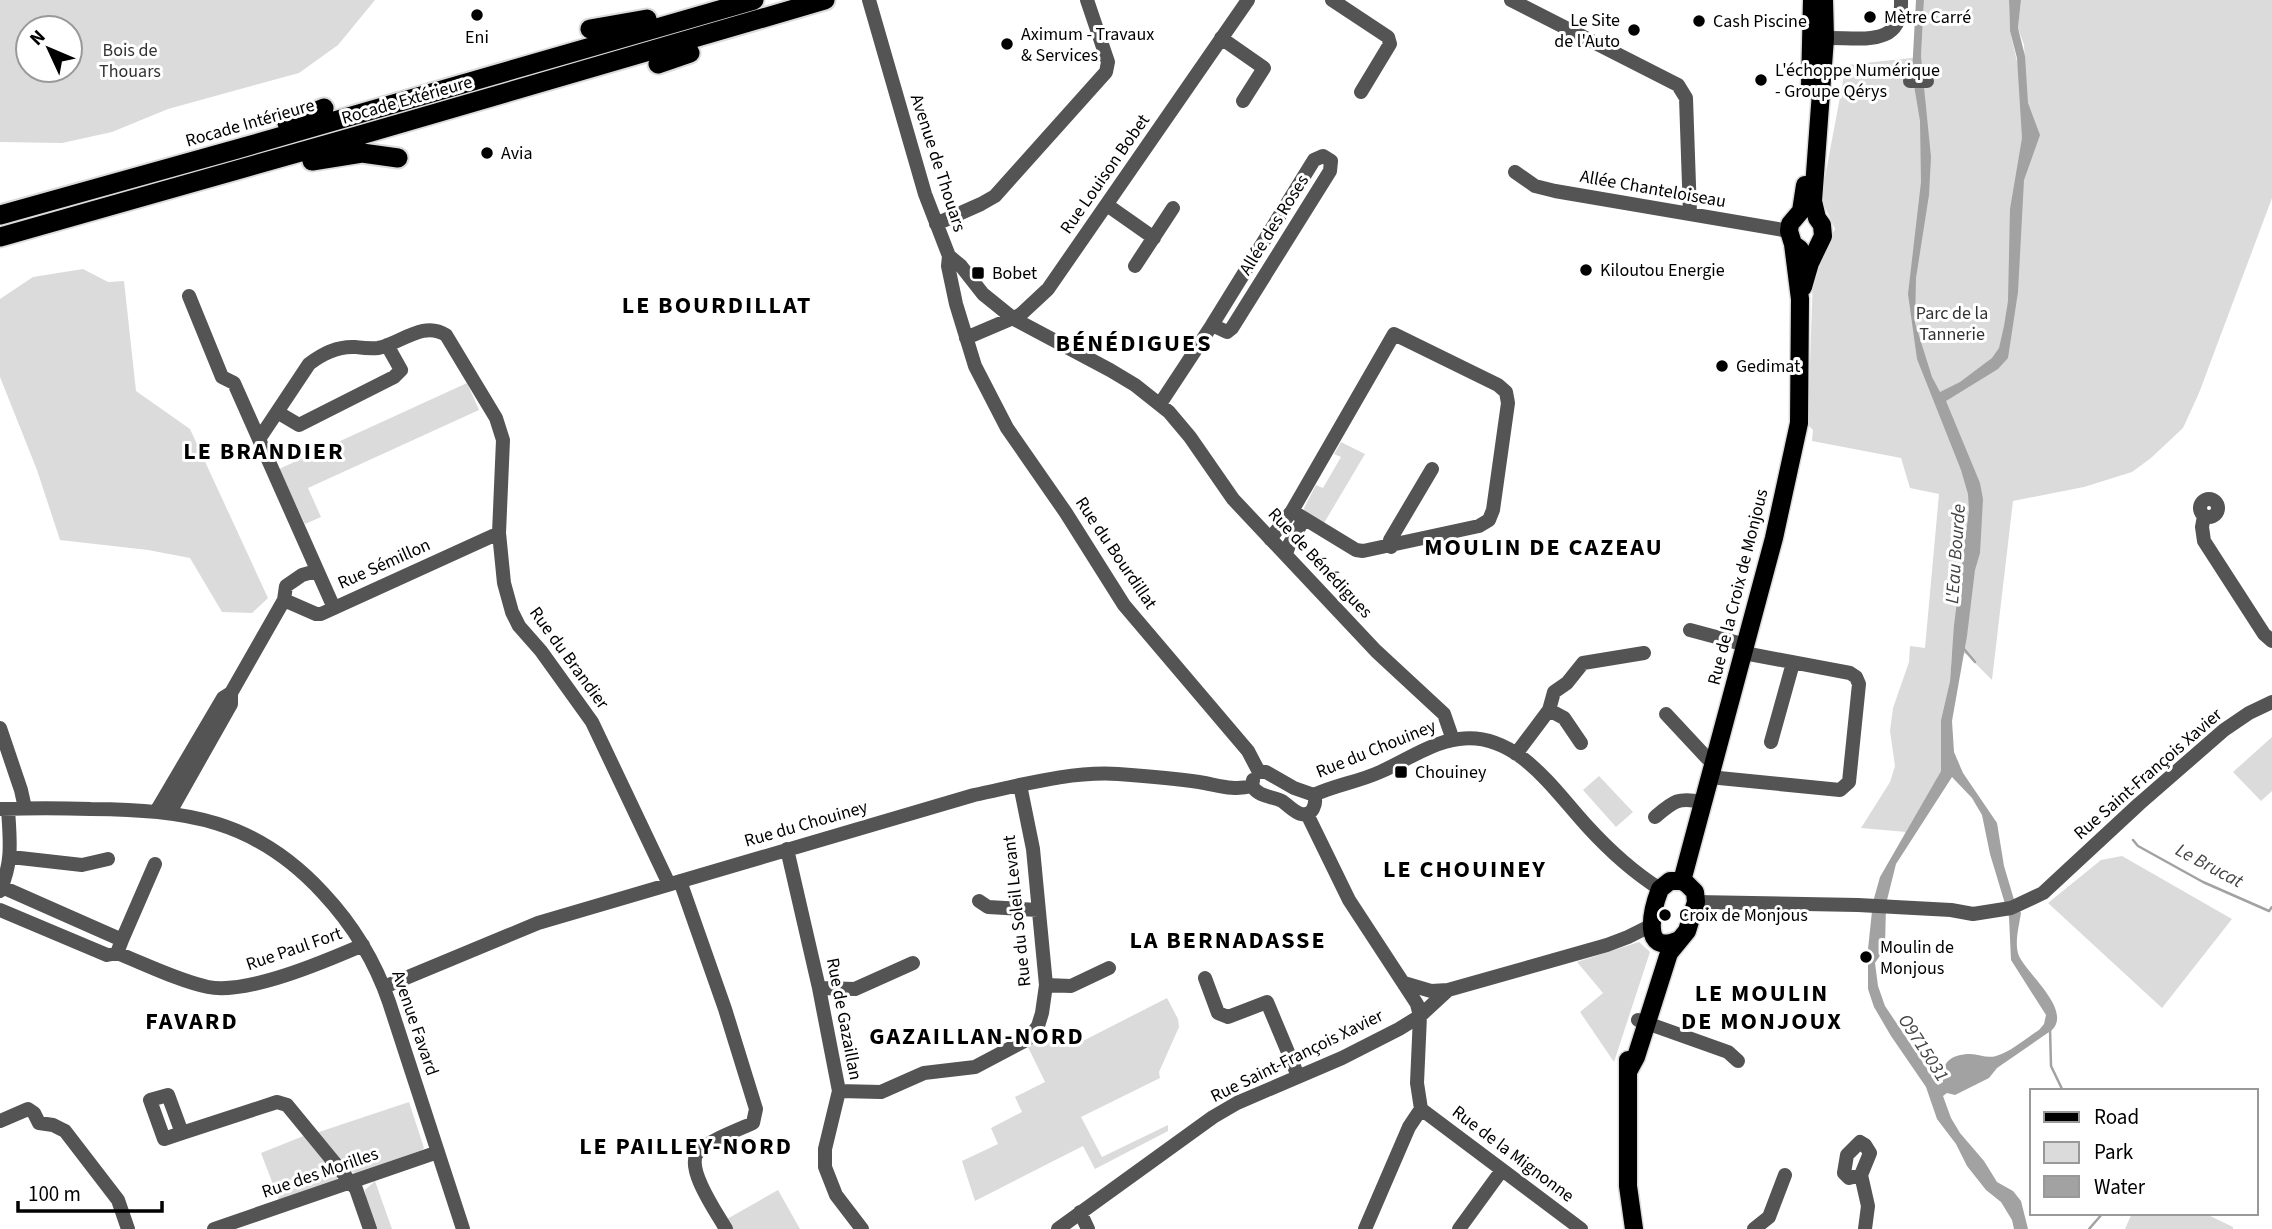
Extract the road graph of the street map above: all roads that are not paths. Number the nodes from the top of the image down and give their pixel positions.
1 (734, 0) edge
2 (754, 0) edge
3 (825, 0) edge
4 (869, 0) edge
5 (1087, 0) edge
6 (1248, 0) edge
7 (1332, 0) edge
8 (1511, 0) edge
9 (1812, 0) edge
10 (1824, 0) edge
11 (1901, 0) edge
12 (737, 26) junction
13 (590, 29) dead end
14 (1221, 38) junction
15 (1825, 38) junction
16 (1812, 52) junction
17 (658, 64) dead end
18 (1910, 81) dead end
19 (1927, 81) dead end
20 (1361, 92) dead end
21 (1243, 101) dead end
22 (324, 108) dead end
23 (237, 149) junction
24 (398, 158) dead end
25 (240, 170) junction
26 (1515, 172) dead end
27 (1107, 205) junction
28 (1173, 208) dead end
29 (1690, 214) junction
30 (0, 215) edge
31 (1808, 217) junction
32 (936, 223) junction
33 (0, 237) edge
34 (1154, 238) junction
35 (1791, 238) junction
36 (1817, 246) junction
37 (949, 256) junction
38 (1135, 266) dead end
39 (190, 296) dead end
40 (1800, 299) junction
41 (1014, 319) junction
42 (1212, 325) junction
43 (966, 338) junction
44 (387, 345) junction
45 (1160, 404) junction
46 (277, 412) junction
47 (259, 439) junction
48 (1432, 469) dead end
49 (1298, 515) junction
50 (2204, 516) dead end
51 (499, 533) junction
52 (1270, 539) junction
53 (1391, 547) junction
54 (1286, 554) junction
55 (316, 571) junction
56 (284, 600) junction
57 (334, 608) junction
58 (1690, 630) dead end
59 (2272, 641) edge
60 (1745, 649) junction
61 (1644, 653) dead end
62 (1793, 663) junction
63 (2272, 702) edge
64 (1549, 710) junction
65 (1665, 714) dead end
66 (0, 728) edge
67 (1453, 740) junction
68 (1772, 742) dead end
69 (1581, 743) dead end
70 (1516, 754) junction
71 (1712, 769) junction
72 (1259, 772) junction
73 (1020, 785) junction
74 (1252, 786) junction
75 (1314, 795) junction
76 (1702, 802) junction
77 (25, 808) junction
78 (4, 809) edge
79 (164, 811) junction
80 (1307, 814) junction
81 (1655, 817) dead end
82 (787, 849) junction
83 (10, 857) junction
84 (108, 859) dead end
85 (155, 864) dead end
86 (1682, 881) junction
87 (674, 883) junction
88 (1, 889) edge
89 (1660, 889) junction
90 (979, 901) dead end
91 (1696, 902) junction
92 (41, 904) junction
93 (0, 910) edge
94 (1038, 910) junction
95 (85, 923) junction
96 (33, 924) junction
97 (1654, 932) junction
98 (1679, 940) junction
99 (76, 943) junction
100 (362, 945) junction
101 (120, 946) junction
102 (913, 963) dead end
103 (1109, 968) dead end
104 (1205, 978) dead end
105 (1404, 983) junction
106 (1045, 985) junction
107 (384, 987) junction
108 (819, 988) junction
109 (1448, 990) junction
110 (1420, 1016) junction
111 (1642, 1021) junction
112 (1738, 1061) dead end
113 (1298, 1076) junction
114 (839, 1091) junction
115 (1421, 1110) junction
116 (0, 1121) edge
117 (181, 1133) dead end
118 (438, 1152) junction
119 (1502, 1170) junction
120 (1784, 1175) dead end
121 (1861, 1175) dead end
122 (351, 1183) junction
123 (1080, 1212) junction
124 (1461, 1228) edge
125 (128, 1229) edge
126 (214, 1229) edge
127 (370, 1229) edge
128 (463, 1229) edge
129 (726, 1229) edge
130 (862, 1229) edge
131 (1058, 1229) edge
132 (1088, 1229) edge
133 (1365, 1229) edge
134 (1581, 1229) edge
135 (1634, 1229) edge
136 (1754, 1229) edge
137 (1865, 1229) edge

1 - 13 highway
2 - 23 highway, Rocade Intérieure
3 - 12 highway, Rocade Extérieure
4 - 32 street, Avenue de Thouars
5 - 32 street
6 - 14 street, Rue Louison Bobet
7 - 20 street
8 - 29 street
9 - 16 main road
10 - 15 main road
11 - 15 street
12 - 17 highway
12 - 25 highway, Rocade Extérieure
14 - 21 street
14 - 27 street, Rue Louison Bobet
15 - 16 street
15 - 31 main road
16 - 31 main road
18 - 19 street
22 - 23 highway
23 - 30 highway, Rocade Intérieure
24 - 25 highway
25 - 33 highway, Rocade Extérieure
26 - 29 street, Allée Chanteloiseau
27 - 34 street
27 - 41 street, Rue Louison Bobet
28 - 34 street
29 - 35 street, Allée Chanteloiseau
31 - 35 main road
31 - 36 main road
32 - 37 street, Avenue de Thouars
34 - 38 street
35 - 36 main road
35 - 40 main road, Rue de la Croix de Monjous
36 - 40 main road, Rue de la Croix de Monjous
37 - 41 street, Rue de Bénédigues
37 - 43 street, Avenue de Thouars
39 - 47 street
40 - 60 main road, Rue de la Croix de Monjous
41 - 43 street, Rue Louison Bobet
41 - 45 street, Rue de Bénédigues
42 - 42 street, Allée des Roses
42 - 45 street, Allée des Roses
43 - 72 street, Rue du Bourdillat
44 - 46 street
44 - 46 street
44 - 51 street, Rue du Brandier
45 - 52 street, Rue de Bénédigues
46 - 47 street
47 - 55 street
48 - 53 street
49 - 52 street
49 - 53 street
49 - 53 street
49 - 54 street
50 - 59 street
51 - 57 street, Rue Sémillon
51 - 87 street, Rue du Brandier
52 - 54 street, Rue de Bénédigues
54 - 67 street, Rue de Bénédigues
55 - 56 street
55 - 57 street
56 - 57 street, Rue Sémillon
56 - 79 street
58 - 60 street
60 - 62 street
60 - 71 main road, Rue de la Croix de Monjous
61 - 64 street
62 - 68 street
62 - 71 street
63 - 91 street, Rue Saint-François Xavier
64 - 69 street
64 - 70 street
65 - 71 street
66 - 77 street
67 - 70 street
67 - 75 street, Rue du Chouiney
70 - 89 street
71 - 76 main road, Rue de la Croix de Monjous
72 - 74 street
72 - 75 street
73 - 74 street, Rue du Chouiney
73 - 82 street, Rue du Chouiney
73 - 94 street, Rue du Soleil Levant
74 - 80 street
75 - 80 street
76 - 81 street
76 - 86 main road, Rue de la Croix de Monjous
77 - 78 street, Avenue Favard
77 - 79 street, Avenue Favard
78 - 83 street
79 - 100 street, Avenue Favard
80 - 105 street
82 - 87 street, Rue du Chouiney
82 - 108 street, Rue de Gazaillan
83 - 84 street
83 - 88 street
85 - 101 street
86 - 89 main road
86 - 91 main road
87 - 107 street, Rue du Chouiney
87 - 129 street, Rue du Brandier
88 - 92 street, Rue Paul Fort
89 - 97 main road
90 - 94 street
91 - 98 main road
92 - 95 street, Rue Paul Fort
92 - 96 street
93 - 96 street, Rue Paul Fort
94 - 106 street, Rue du Soleil Levant
95 - 99 street
95 - 101 street, Rue Paul Fort
96 - 99 street, Rue Paul Fort
97 - 98 main road
97 - 109 street, Rue Saint-François Xavier
97 - 111 main road
98 - 111 main road
99 - 101 street, Rue Paul Fort
100 - 101 street, Rue Paul Fort
100 - 107 street, Avenue Favard
102 - 108 street
103 - 106 street
104 - 113 street
105 - 109 street, Rue Saint-François Xavier
105 - 110 street
106 - 114 street, Rue du Soleil Levant
107 - 118 street, Avenue Favard
108 - 114 street, Rue de Gazaillan
109 - 110 street, Rue Saint-François Xavier
110 - 113 street, Rue Saint-François Xavier
110 - 115 street
111 - 112 street
111 - 135 main road
113 - 123 street, Rue Saint-François Xavier
114 - 130 street, Rue de Gazaillan
115 - 119 street, Rue de la Mignonne
115 - 133 street
116 - 125 street
117 - 122 street
118 - 122 street, Rue des Morilles
118 - 128 street, Avenue Favard
119 - 124 street
119 - 134 street, Rue de la Mignonne
120 - 136 street
121 - 137 street
122 - 126 street, Rue des Morilles
122 - 127 street
123 - 131 street, Rue Saint-François Xavier
123 - 132 street

